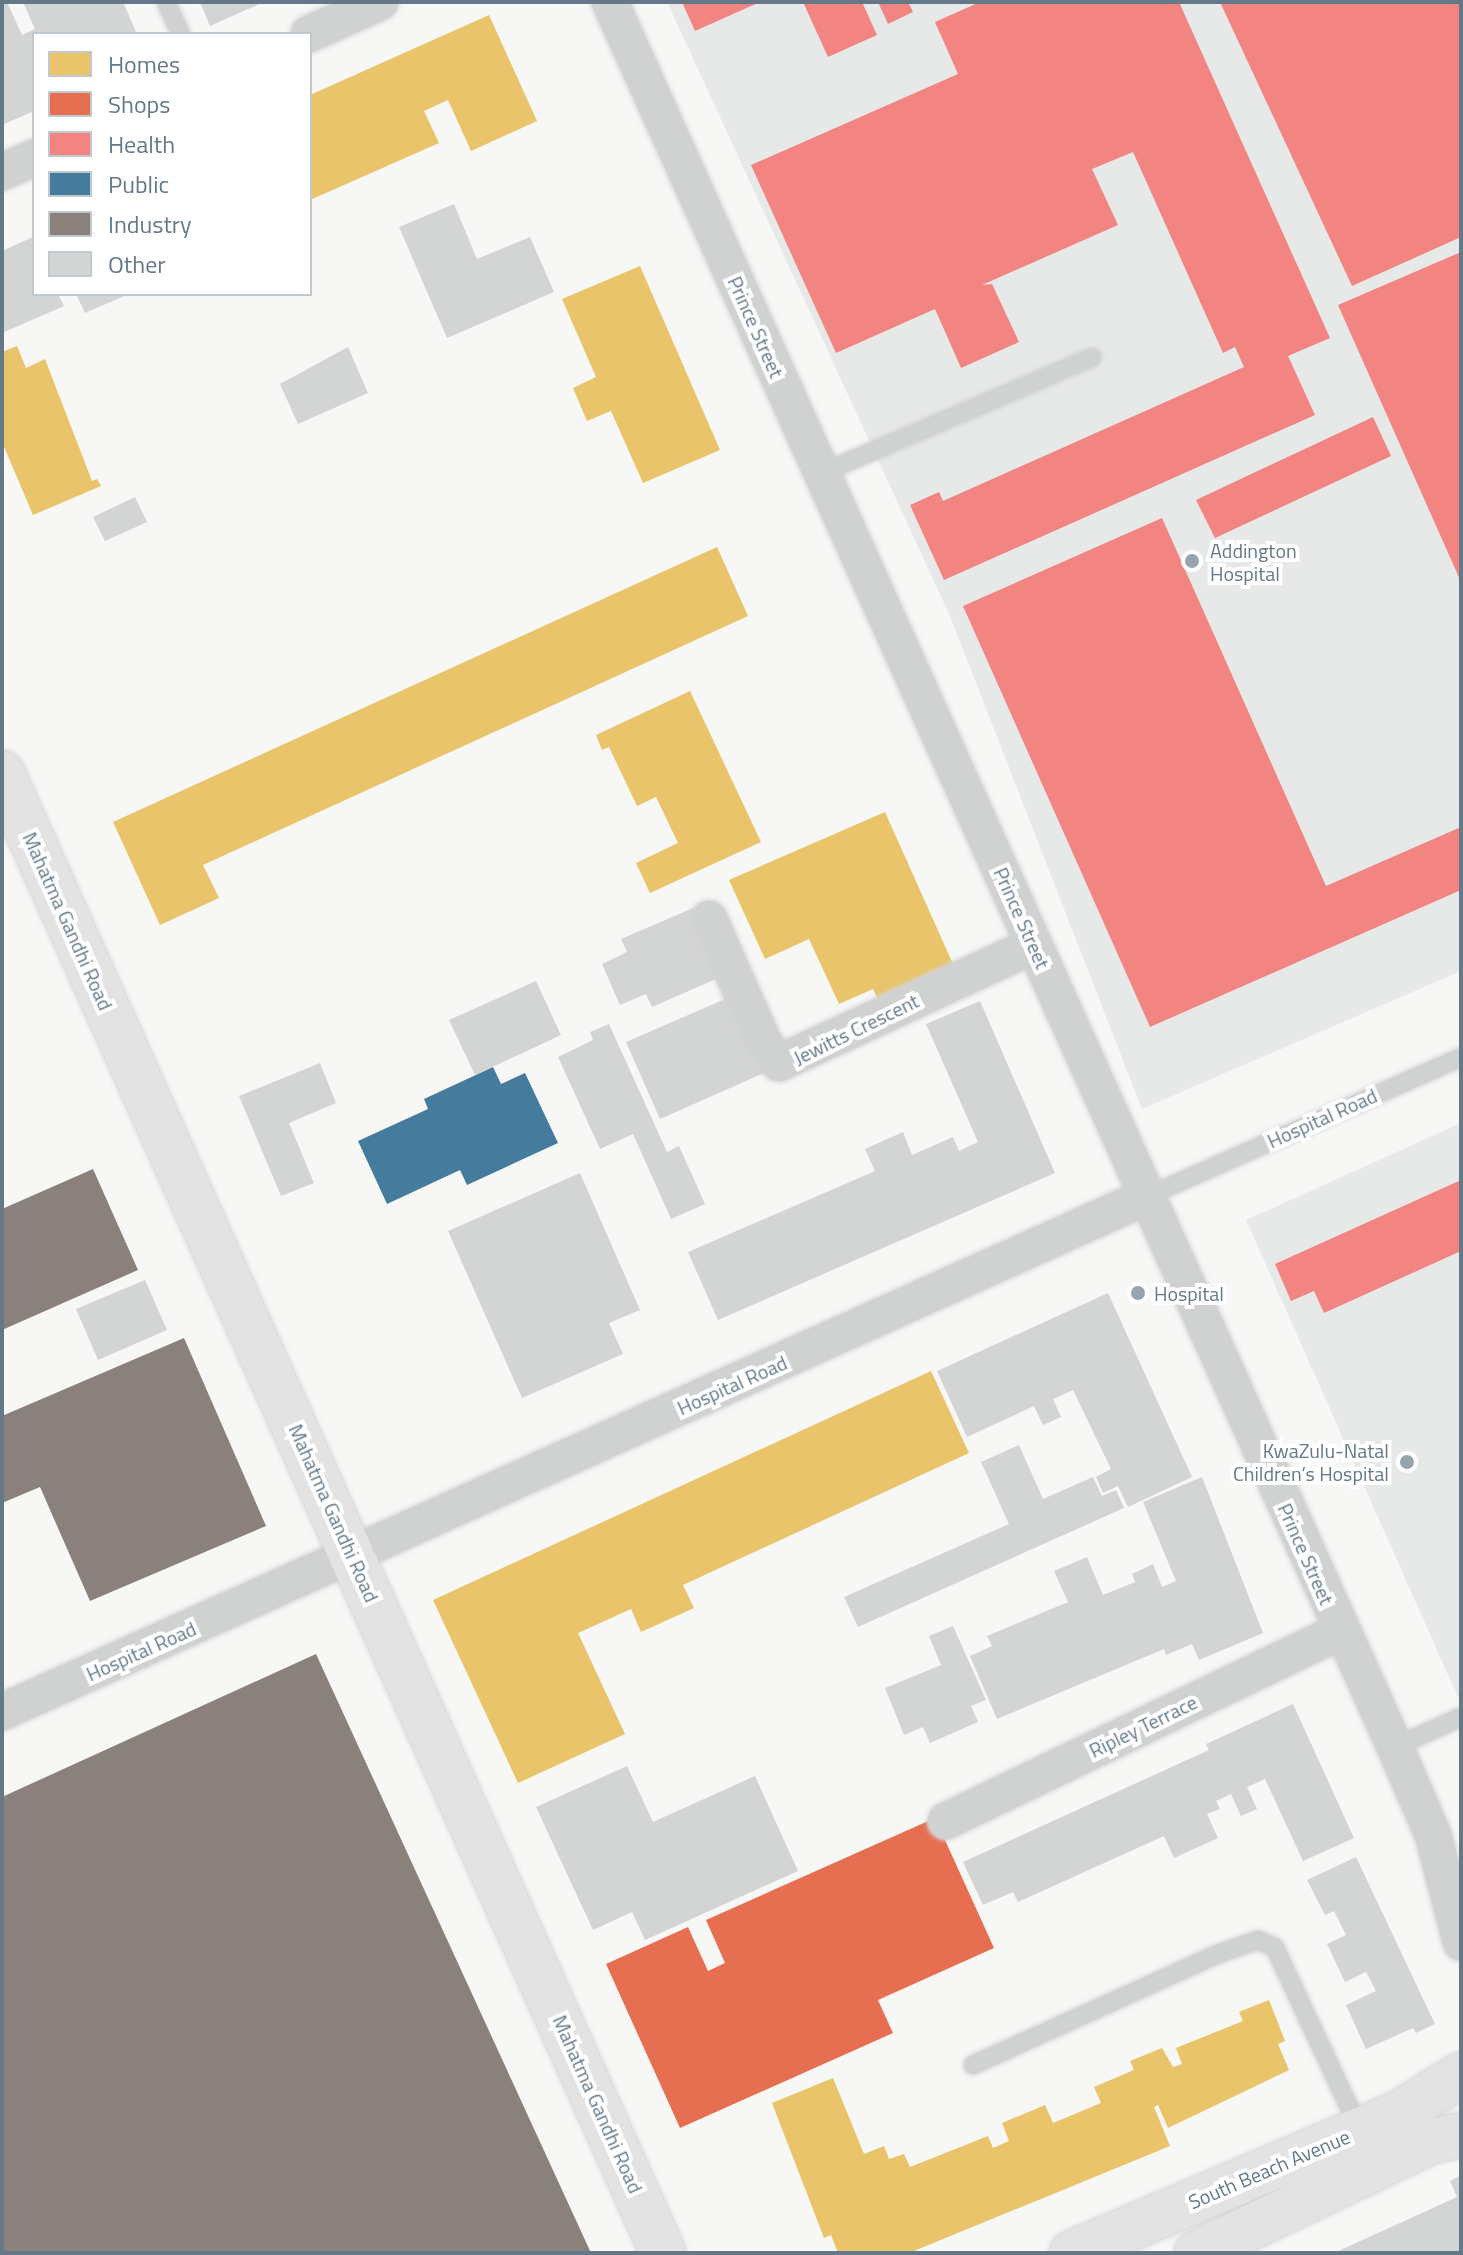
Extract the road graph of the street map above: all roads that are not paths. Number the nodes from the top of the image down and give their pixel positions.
1 (166, 2) edge
2 (380, 2) edge
3 (610, 2) edge
4 (180, 32) edge
5 (312, 33) edge
6 (32, 159) edge
7 (2, 172) edge
8 (1092, 357) dead end
9 (822, 473) junction
10 (2, 773) edge
11 (709, 919) dead end
12 (1034, 945) junction
13 (1461, 1057) edge
14 (1148, 1196) junction
15 (354, 1557) junction
16 (1341, 1631) junction
17 (2, 1712) edge
18 (1461, 1717) edge
19 (1395, 1747) junction
20 (946, 1821) dead end
21 (1433, 1835) junction
22 (1461, 1875) edge
23 (1461, 1942) edge
24 (973, 2065) dead end
25 (1461, 2075) edge
26 (1360, 2130) junction
27 (1461, 2135) edge
28 (663, 2253) edge
29 (1072, 2253) edge
30 (1197, 2253) edge

1 - 4 lane
2 - 5 street
3 - 9 street, Prince Street
6 - 7 street
8 - 9 lane
9 - 12 street, Prince Street
10 - 15 main road, Mahatma Gandhi Road
11 - 12 street, Jewitts Crescent
12 - 14 street, Prince Street
13 - 14 lane, Hospital Road
14 - 15 street, Hospital Road
14 - 16 street, Prince Street
15 - 17 street, Hospital Road
15 - 28 main road, Mahatma Gandhi Road
16 - 19 street, Prince Street
16 - 20 street, Ripley Terrace
18 - 19 lane
19 - 21 street, Prince Street
21 - 22 street, Prince Street
21 - 23 street, Prince Street
24 - 26 lane
25 - 26 main road, South Beach Avenue
26 - 29 main road, South Beach Avenue
27 - 30 main road, South Beach Avenue

